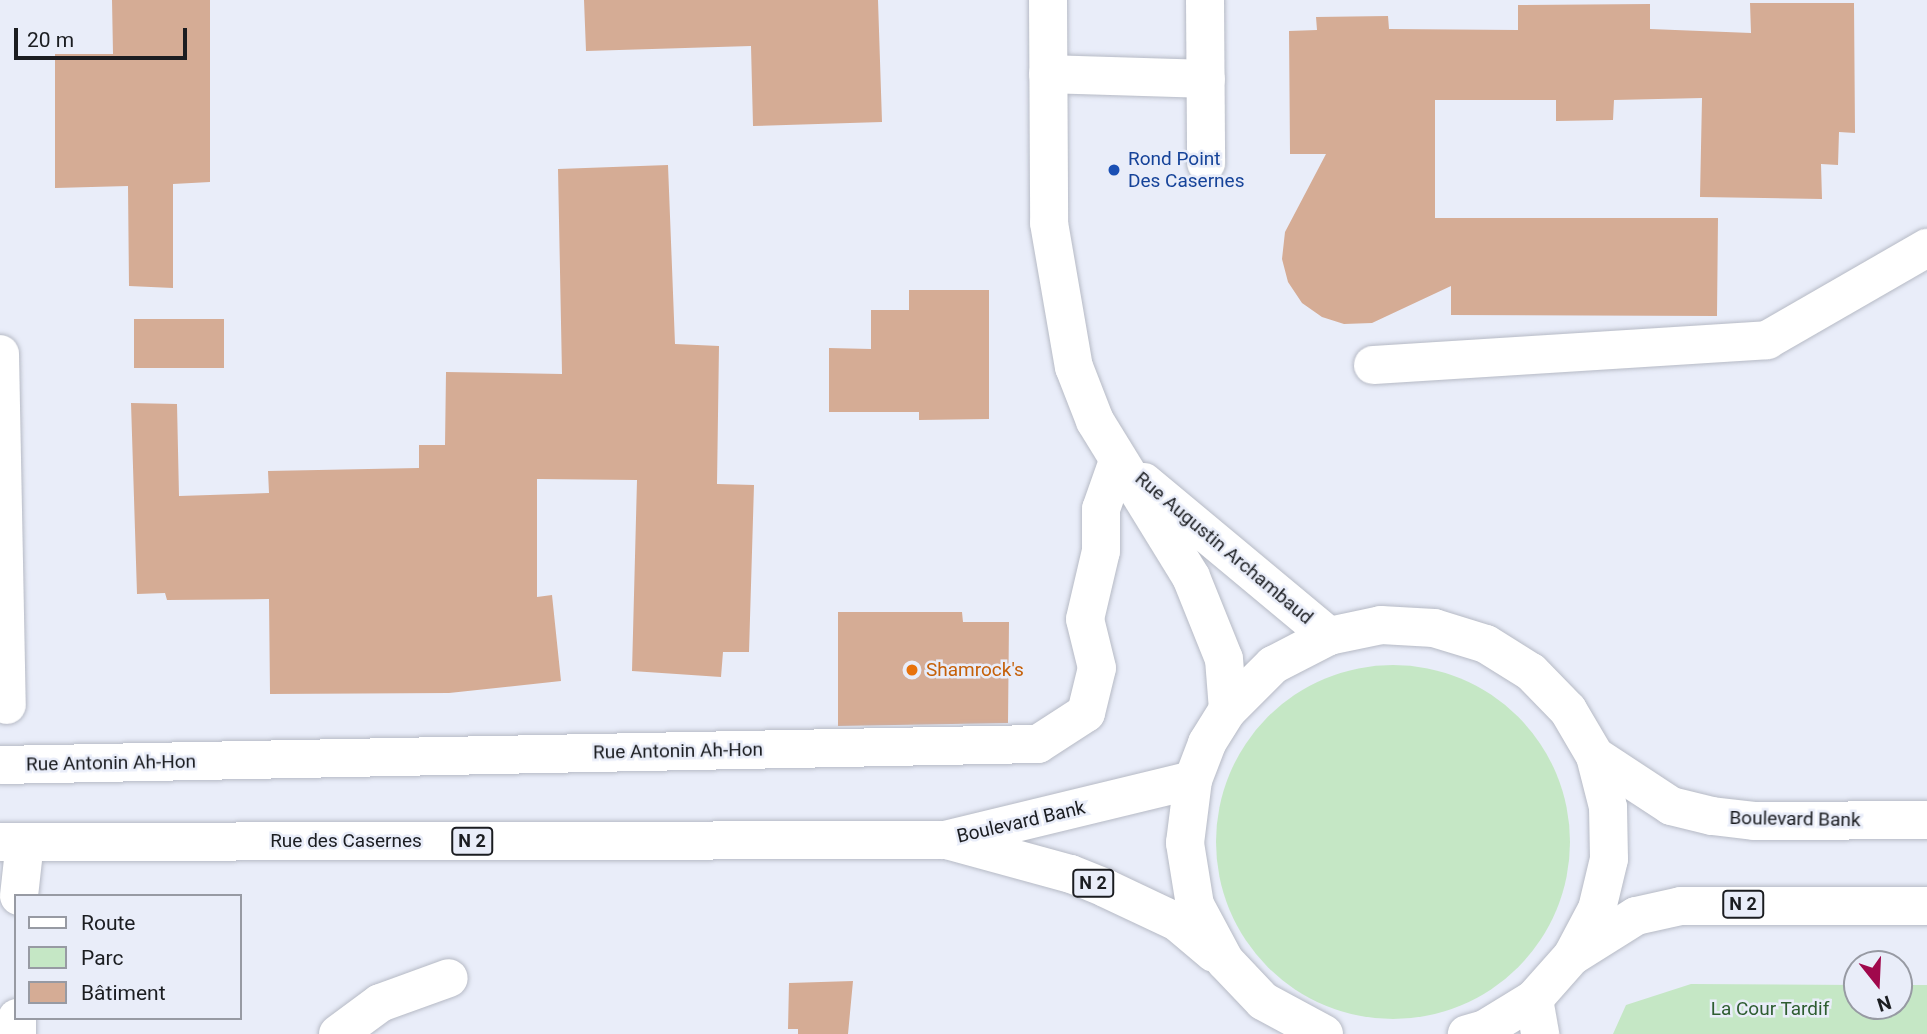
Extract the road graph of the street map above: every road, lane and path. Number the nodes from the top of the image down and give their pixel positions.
1 (1048, 0) edge
2 (1205, 0) edge
3 (1048, 74) junction
4 (1206, 79) junction
5 (1206, 163) dead end
6 (1927, 248) edge
7 (0, 354) edge
8 (1373, 365) dead end
9 (1118, 461) junction
10 (1329, 636) junction
11 (7, 705) dead end
12 (1228, 710) junction
13 (1595, 756) junction
14 (0, 765) edge
15 (1193, 780) junction
16 (1927, 820) edge
17 (945, 840) junction
18 (12, 842) edge
19 (19, 894) edge
20 (1927, 906) edge
21 (1572, 956) junction
22 (1225, 961) junction
23 (449, 978) dead end
24 (1537, 1016) edge
25 (338, 1034) edge
26 (1324, 1034) edge
27 (1467, 1034) edge

1 - 3 main road, Rue Augustin Archambaud
2 - 4 main road
3 - 4 main road
3 - 9 main road, Rue Augustin Archambaud
4 - 5 main road
6 - 8 main road
7 - 11 main road
9 - 10 main road, Rue Augustin Archambaud
9 - 12 main road, Rue Augustin Archambaud
9 - 14 main road, Rue Antonin Ah-Hon
10 - 12 main road, N 2
10 - 13 main road, N 2
12 - 15 main road, N 2
13 - 16 main road, Boulevard Bank / N 2
13 - 21 main road, N 2
15 - 17 main road, Boulevard Bank / N 2
15 - 22 main road, N 2
17 - 18 main road, Rue des Casernes / N 2
17 - 22 main road, Boulevard Bank / N 2
18 - 19 main road
20 - 21 main road, N 2
21 - 24 main road, N 2
22 - 26 main road, N 2
23 - 25 main road
24 - 27 main road, N 2

